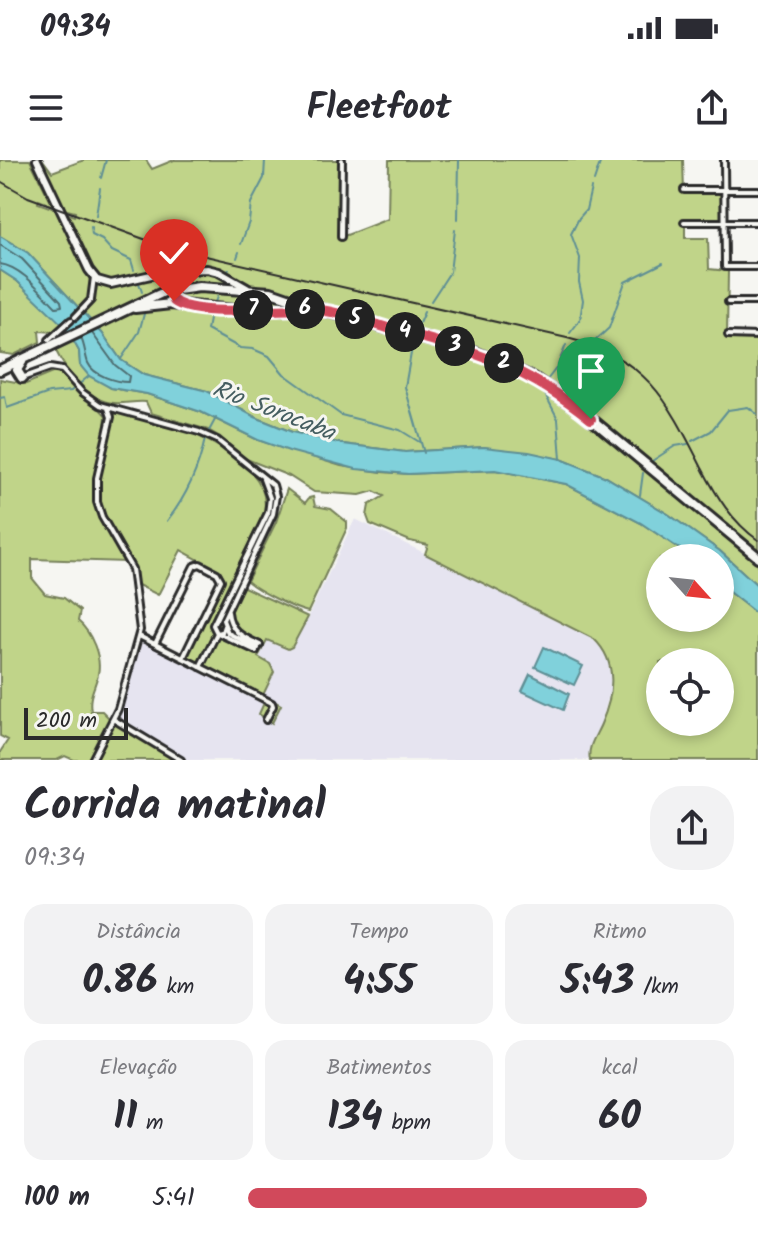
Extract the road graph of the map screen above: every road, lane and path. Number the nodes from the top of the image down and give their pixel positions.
1 (34, 160) edge
2 (342, 160) edge
3 (724, 160) edge
4 (684, 190) dead end
5 (725, 190) junction
6 (758, 190) edge
7 (684, 222) dead end
8 (725, 222) junction
9 (758, 222) edge
10 (341, 237) dead end
11 (758, 267) edge
12 (207, 269) junction
13 (94, 277) junction
14 (207, 288) junction
15 (177, 289) junction
16 (252, 290) junction
17 (278, 294) junction
18 (728, 302) dead end
19 (758, 302) edge
20 (178, 304) junction
21 (274, 309) junction
22 (326, 311) junction
23 (120, 312) junction
24 (728, 335) dead end
25 (758, 336) edge
26 (52, 342) junction
27 (25, 358) junction
28 (0, 372) edge
29 (22, 378) junction
30 (108, 408) junction
31 (261, 475) junction
32 (758, 557) edge
33 (228, 608) junction
34 (214, 624) junction
35 (224, 625) junction
36 (231, 626) junction
37 (217, 633) junction
38 (228, 633) junction
39 (236, 633) junction
40 (139, 636) junction
41 (155, 644) junction
42 (258, 648) junction
43 (183, 658) junction
44 (200, 667) junction
45 (113, 719) junction
46 (266, 720) dead end
47 (92, 760) edge
48 (181, 760) edge

1 - 13 main road
2 - 10 street
3 - 5 street
4 - 5 street
5 - 6 street
5 - 8 street
7 - 8 street
8 - 9 street
8 - 11 street
12 - 13 main road
12 - 14 main road
12 - 16 main road
13 - 26 street
14 - 15 main road
14 - 16 main road
15 - 20 main road
15 - 23 main road
16 - 17 main road
17 - 21 main road
17 - 22 main road
18 - 19 street
20 - 21 main road
20 - 23 main road
21 - 22 main road
22 - 32 main road
23 - 26 main road
24 - 25 street
26 - 27 main road
27 - 28 main road
27 - 29 main road
28 - 29 main road
29 - 30 street
30 - 31 street
30 - 40 street
31 - 33 street
31 - 34 street
33 - 35 street
33 - 36 street
34 - 35 street
34 - 37 street
35 - 36 street
35 - 37 street
35 - 38 street
36 - 39 street
37 - 42 street
37 - 44 street
38 - 39 street
38 - 42 street
39 - 42 street
40 - 41 street
40 - 45 street
41 - 43 street
41 - 43 street
43 - 44 street
44 - 46 street
45 - 47 street
45 - 48 street

